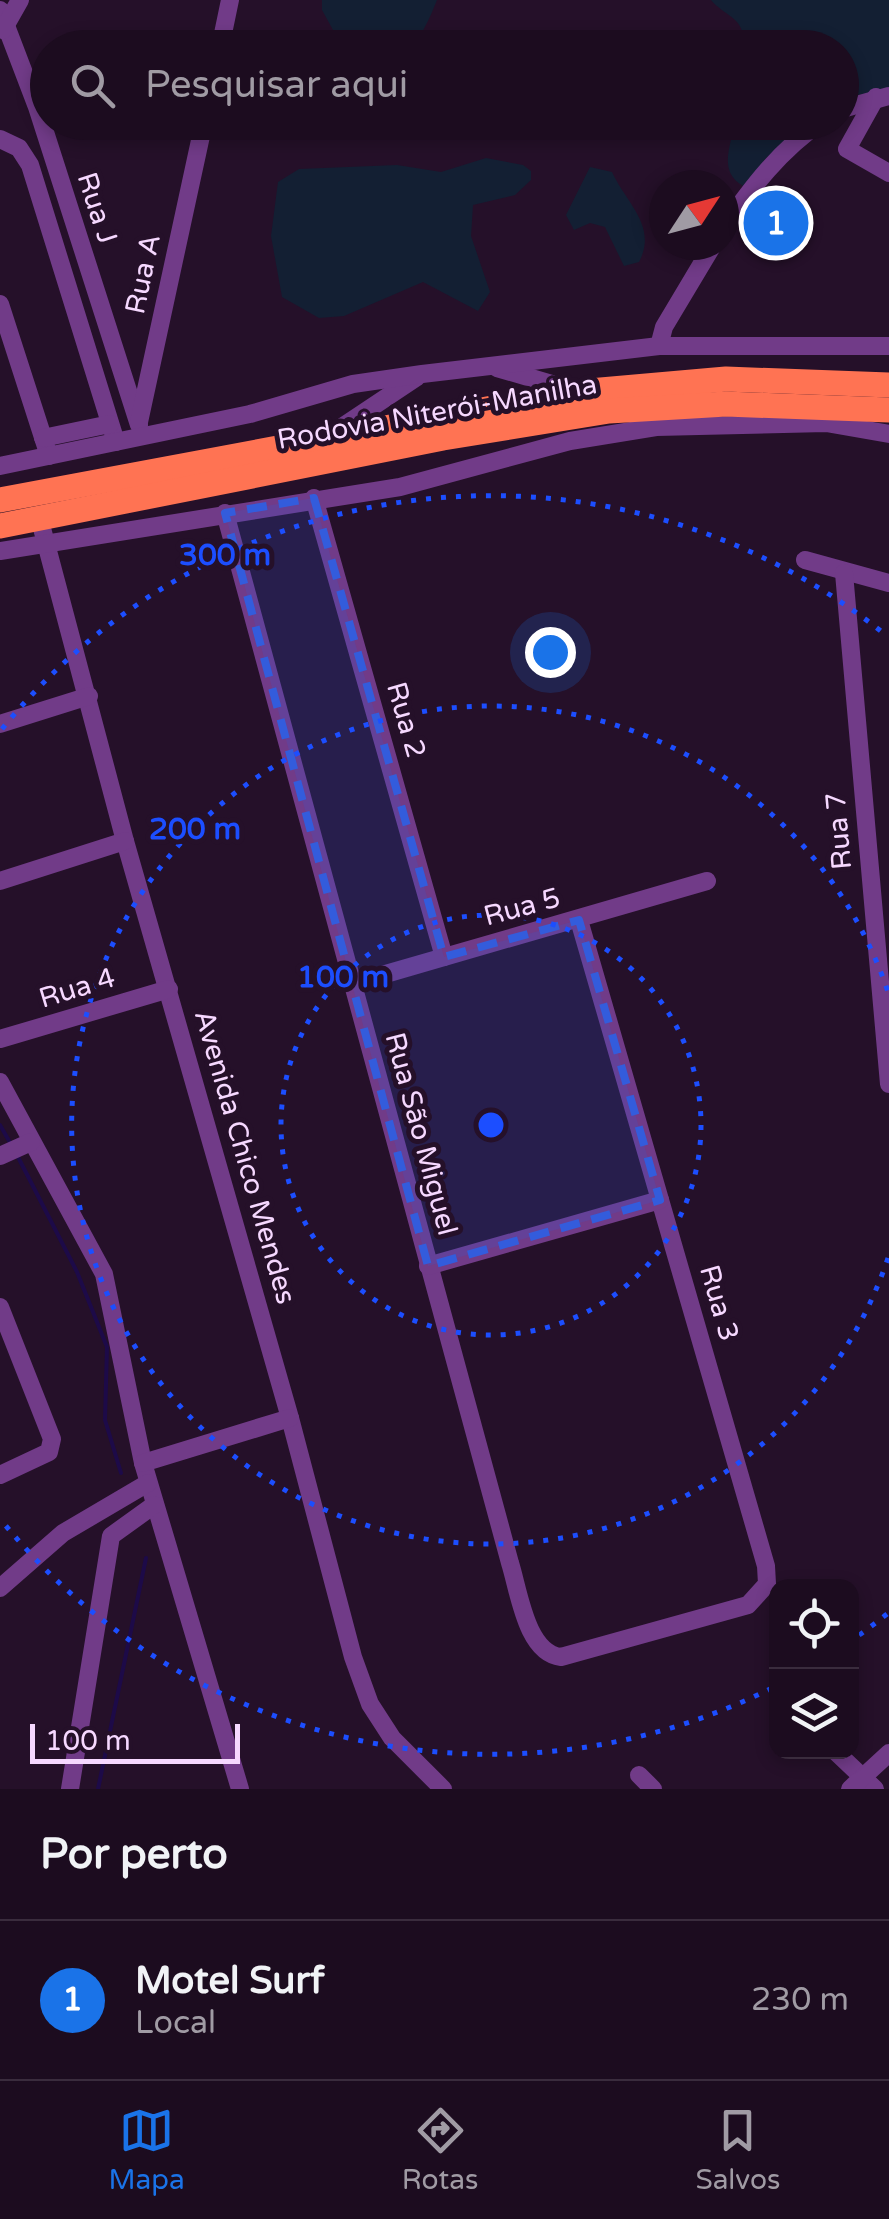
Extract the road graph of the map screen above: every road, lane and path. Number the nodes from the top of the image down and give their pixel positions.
1 (20, 0) edge
2 (230, 0) edge
3 (2, 24) edge
4 (224, 30) edge
5 (30, 90) edge
6 (882, 96) edge
7 (859, 130) edge
8 (0, 139) edge
9 (47, 140) edge
10 (200, 140) edge
11 (796, 140) edge
12 (852, 140) edge
13 (889, 173) edge
14 (739, 205) edge
15 (704, 260) edge
16 (0, 304) edge
17 (659, 346) junction
18 (889, 346) edge
19 (488, 366) junction
20 (422, 374) junction
21 (889, 385) edge
22 (578, 392) junction
23 (889, 410) edge
24 (569, 429) junction
25 (140, 431) junction
26 (113, 433) junction
27 (889, 434) edge
28 (324, 439) junction
29 (46, 447) junction
30 (0, 466) edge
31 (314, 498) junction
32 (0, 500) edge
33 (225, 513) junction
34 (39, 517) junction
35 (0, 526) edge
36 (45, 542) junction
37 (0, 551) edge
38 (805, 560) dead end
39 (844, 573) junction
40 (889, 583) edge
41 (88, 696) junction
42 (0, 724) edge
43 (126, 841) junction
44 (0, 880) edge
45 (707, 881) dead end
46 (580, 920) junction
47 (444, 957) junction
48 (351, 984) junction
49 (169, 989) junction
50 (0, 1039) edge
51 (0, 1082) edge
52 (889, 1084) edge
53 (14, 1149) edge
54 (660, 1200) junction
55 (428, 1266) junction
56 (2, 1314) edge
57 (290, 1418) junction
58 (143, 1463) junction
59 (0, 1475) edge
60 (148, 1482) junction
61 (154, 1505) junction
62 (86, 1518) junction
63 (111, 1536) junction
64 (0, 1588) edge
65 (657, 1628) joint
66 (889, 1752) edge
67 (842, 1759) edge
68 (639, 1775) dead end
69 (863, 1785) edge
70 (70, 1789) edge
71 (240, 1789) edge
72 (443, 1789) edge
73 (654, 1789) edge

1 - 3 street
2 - 4 street
3 - 5 street, Rua J
6 - 7 street
8 - 26 street
9 - 25 street, Rua J
10 - 25 street, Rua A
11 - 14 street
12 - 13 street
15 - 17 street
16 - 29 street
17 - 18 street
17 - 19 street
19 - 20 street
19 - 22 street
20 - 25 street
20 - 28 street
21 - 22 highway, Rodovia Niterói-Manilha
22 - 28 highway, Rodovia Niterói-Manilha
23 - 24 highway, Rodovia Niterói-Manilha
24 - 27 street
24 - 31 street
24 - 34 highway, Rodovia Niterói-Manilha
25 - 26 street
26 - 29 street
28 - 32 highway, Rodovia Niterói-Manilha
29 - 30 street
31 - 33 street
31 - 47 street, Rua 2
33 - 36 street
33 - 48 street, Rua São Miguel
34 - 35 highway, Rodovia Niterói-Manilha
34 - 36 street, Avenida Chico Mendes
36 - 37 street
36 - 41 street, Avenida Chico Mendes
38 - 39 street
39 - 40 street
39 - 52 street, Rua 7
41 - 42 street
41 - 43 street, Avenida Chico Mendes
43 - 44 street
43 - 49 street, Avenida Chico Mendes
45 - 46 street, Rua 5
46 - 47 street, Rua 5
46 - 54 street, Rua 3
47 - 48 street, Rua 5
48 - 55 street, Rua São Miguel
49 - 50 street, Rua 4
49 - 57 street, Avenida Chico Mendes
51 - 53 street
53 - 58 street
54 - 55 street
54 - 65 street, Rua 3
55 - 65 street, Rua São Miguel
56 - 59 street
57 - 58 street
57 - 72 street, Avenida Chico Mendes
58 - 60 street
60 - 61 street
60 - 62 street
61 - 63 street
61 - 71 street
62 - 63 street
62 - 64 street
63 - 70 street
66 - 69 street
67 - 69 street
68 - 73 street

